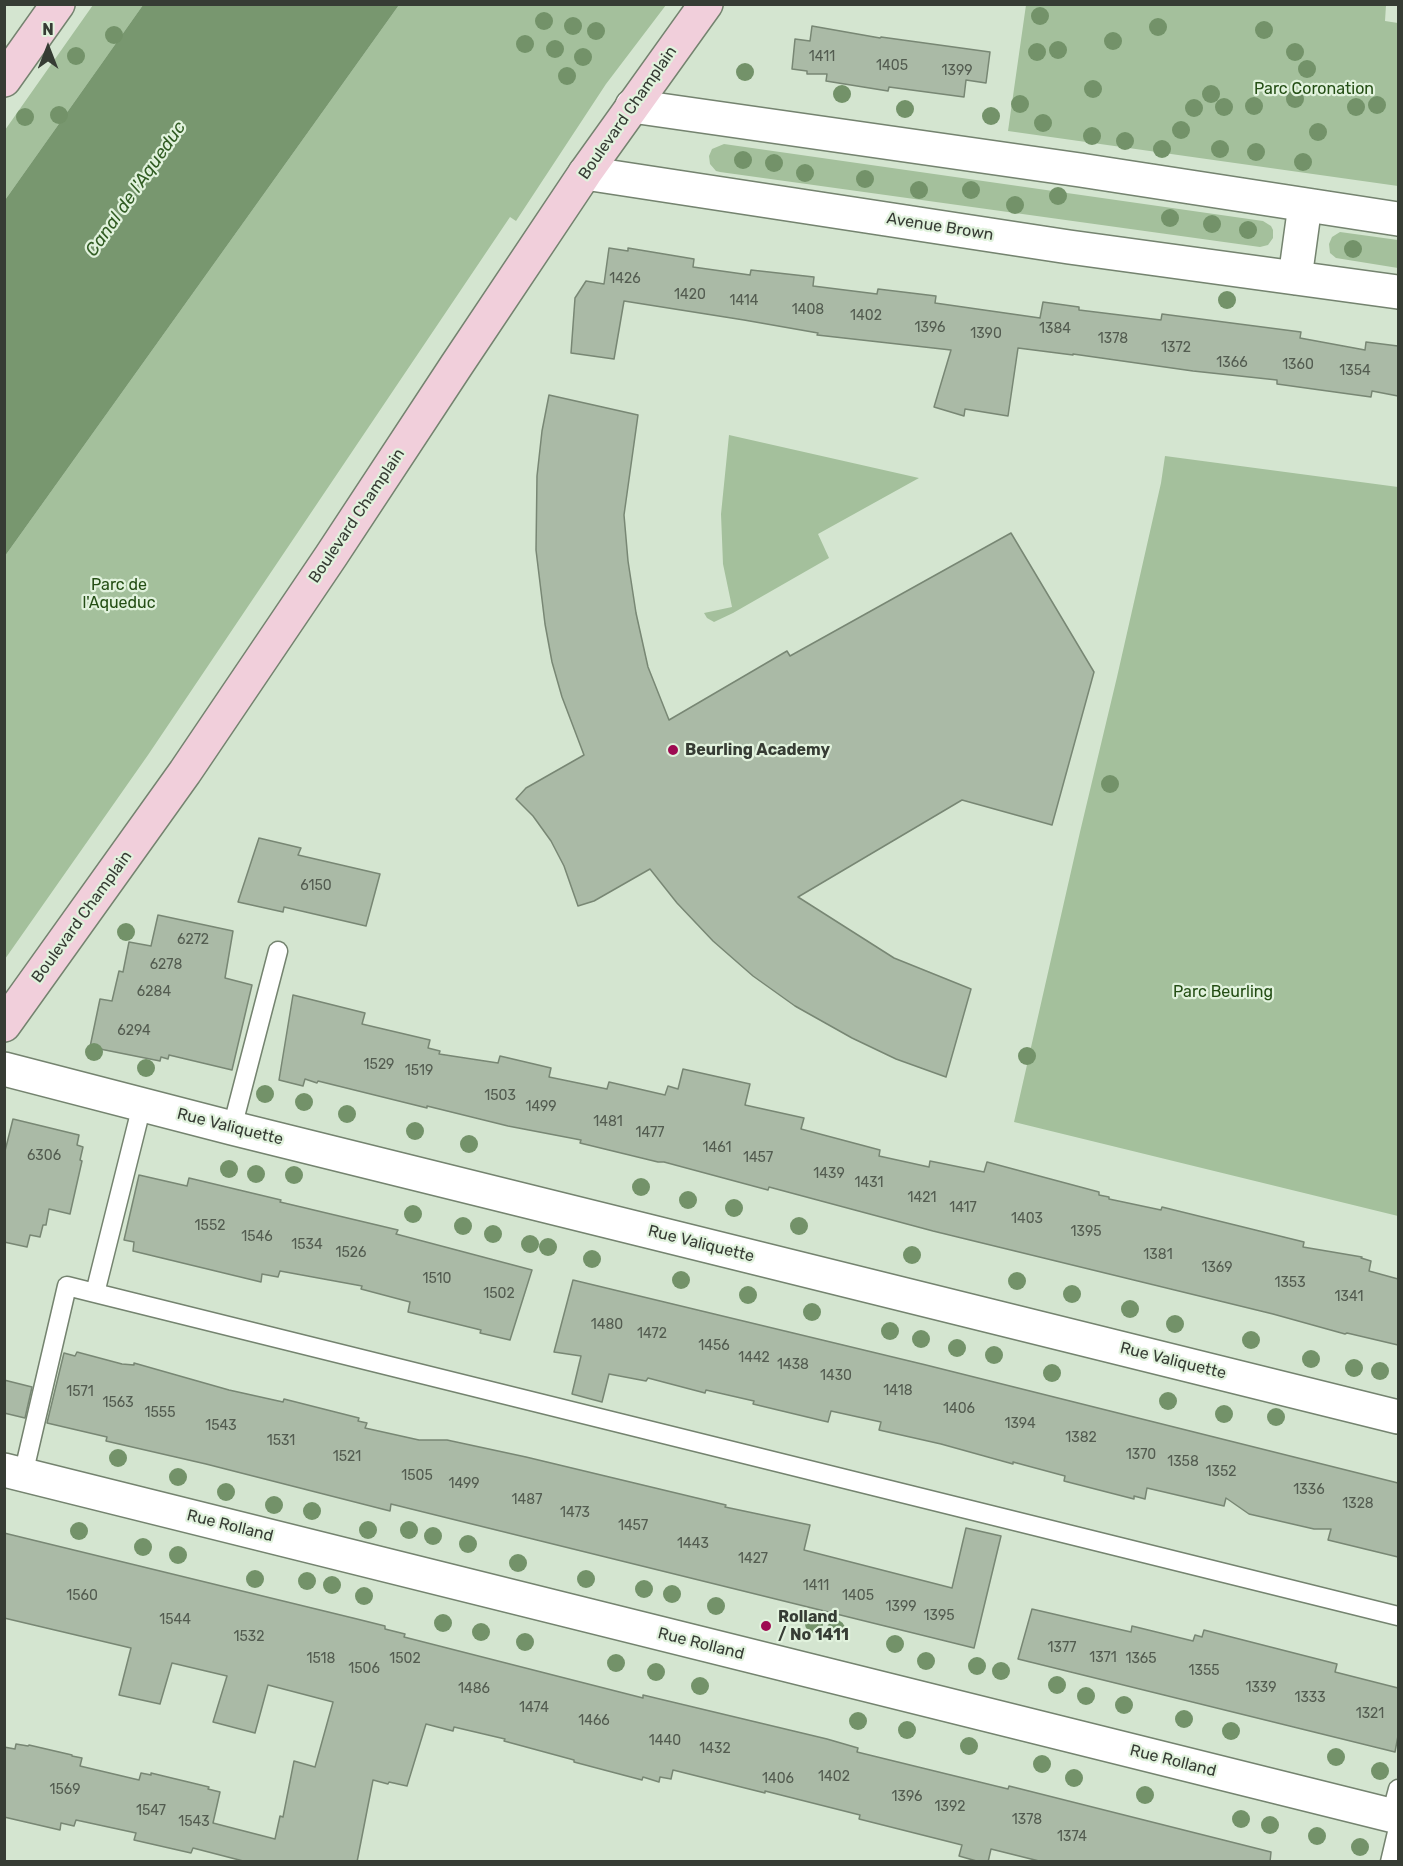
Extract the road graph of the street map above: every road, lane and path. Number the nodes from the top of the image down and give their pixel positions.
1 (58, 4) edge
2 (706, 4) edge
3 (4, 80) edge
4 (632, 106) junction
5 (585, 173) junction
6 (1305, 205) junction
7 (1398, 219) edge
8 (1295, 278) junction
9 (1398, 292) edge
10 (278, 951) dead end
11 (4, 1025) edge
12 (4, 1069) edge
13 (142, 1105) junction
14 (232, 1128) junction
15 (95, 1293) junction
16 (1398, 1417) edge
17 (14, 1472) edge
18 (1398, 1616) edge
19 (1397, 1812) edge
20 (1390, 1862) edge

1 - 3 main road
2 - 4 main road, Boulevard Champlain
4 - 5 main road, Boulevard Champlain
4 - 6 street
5 - 8 street, Avenue Brown
5 - 11 main road, Boulevard Champlain
6 - 7 street
6 - 8 street
8 - 9 street, Avenue Brown
10 - 14 lane
12 - 13 street, Rue Valiquette
13 - 14 street, Rue Valiquette
13 - 15 lane
14 - 16 street, Rue Valiquette
15 - 17 lane
15 - 18 lane
17 - 19 street, Rue Rolland
19 - 20 lane

